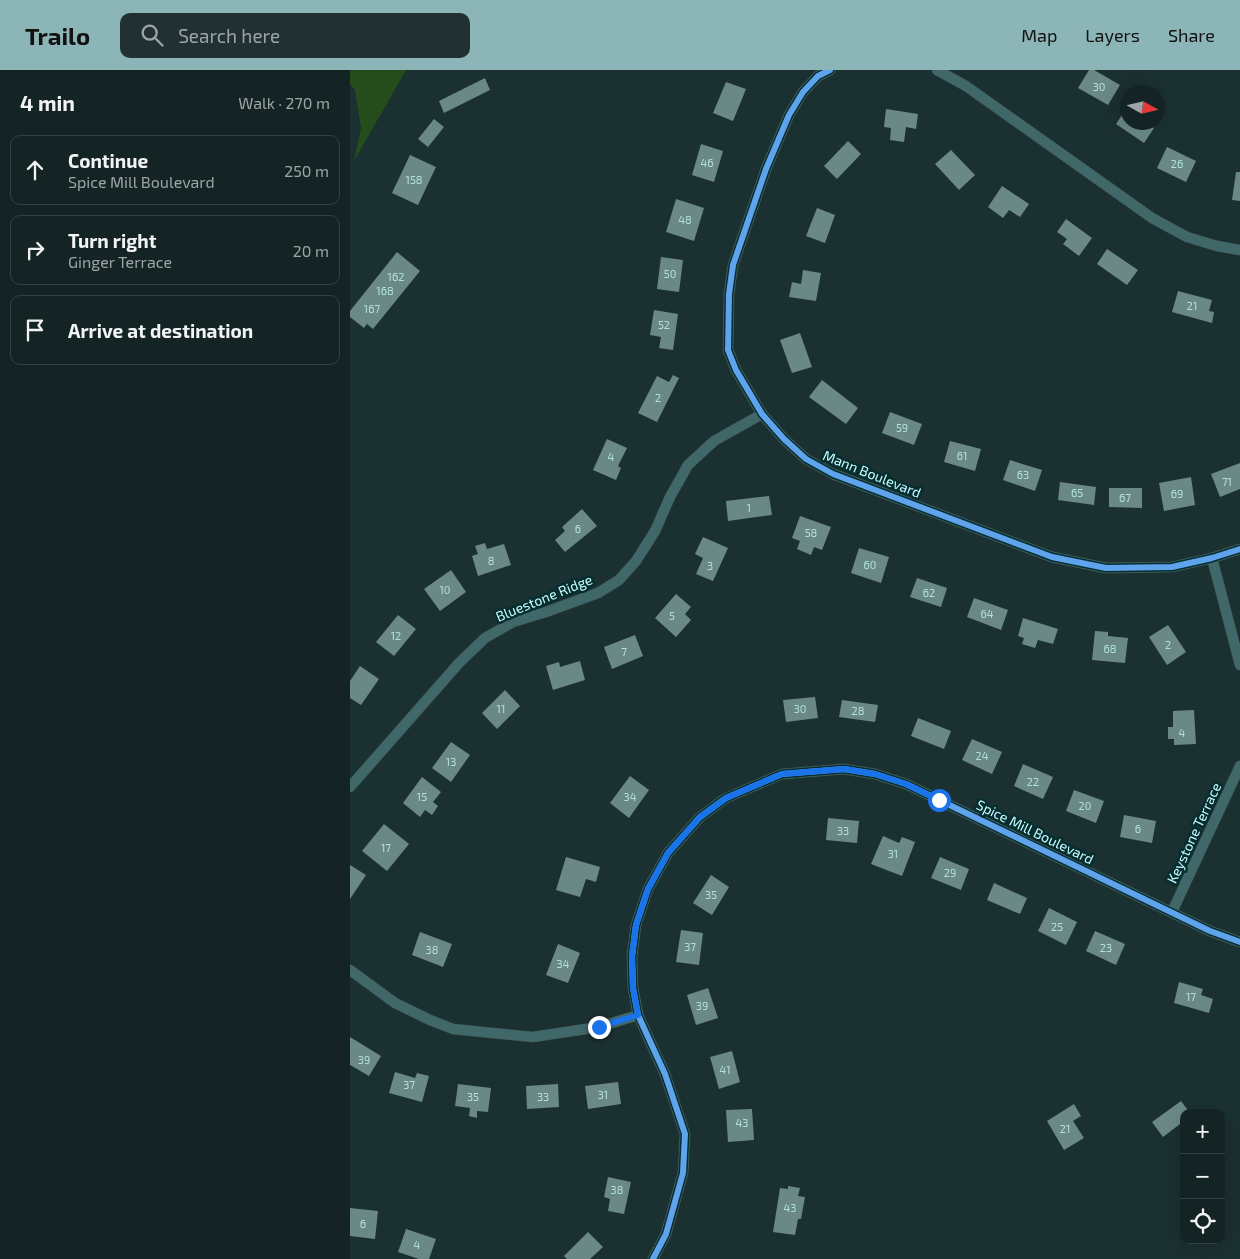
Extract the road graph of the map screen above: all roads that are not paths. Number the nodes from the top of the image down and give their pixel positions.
1 (830, 70) edge
2 (938, 70) edge
3 (1240, 250) edge
4 (762, 414) junction
5 (1240, 549) edge
6 (1212, 558) junction
7 (1240, 666) edge
8 (1240, 766) edge
9 (350, 787) edge
10 (1172, 912) junction
11 (1240, 942) edge
12 (350, 970) edge
13 (638, 1015) junction
14 (653, 1259) edge

1 - 4 street, Mann Boulevard
2 - 3 street
4 - 6 street, Mann Boulevard
4 - 9 street, Bluestone Ridge
5 - 6 street, Mann Boulevard
6 - 7 street
8 - 10 street, Keystone Terrace
10 - 11 street, Spice Mill Boulevard
10 - 13 street, Spice Mill Boulevard
12 - 13 street
13 - 14 street, Spice Mill Boulevard

